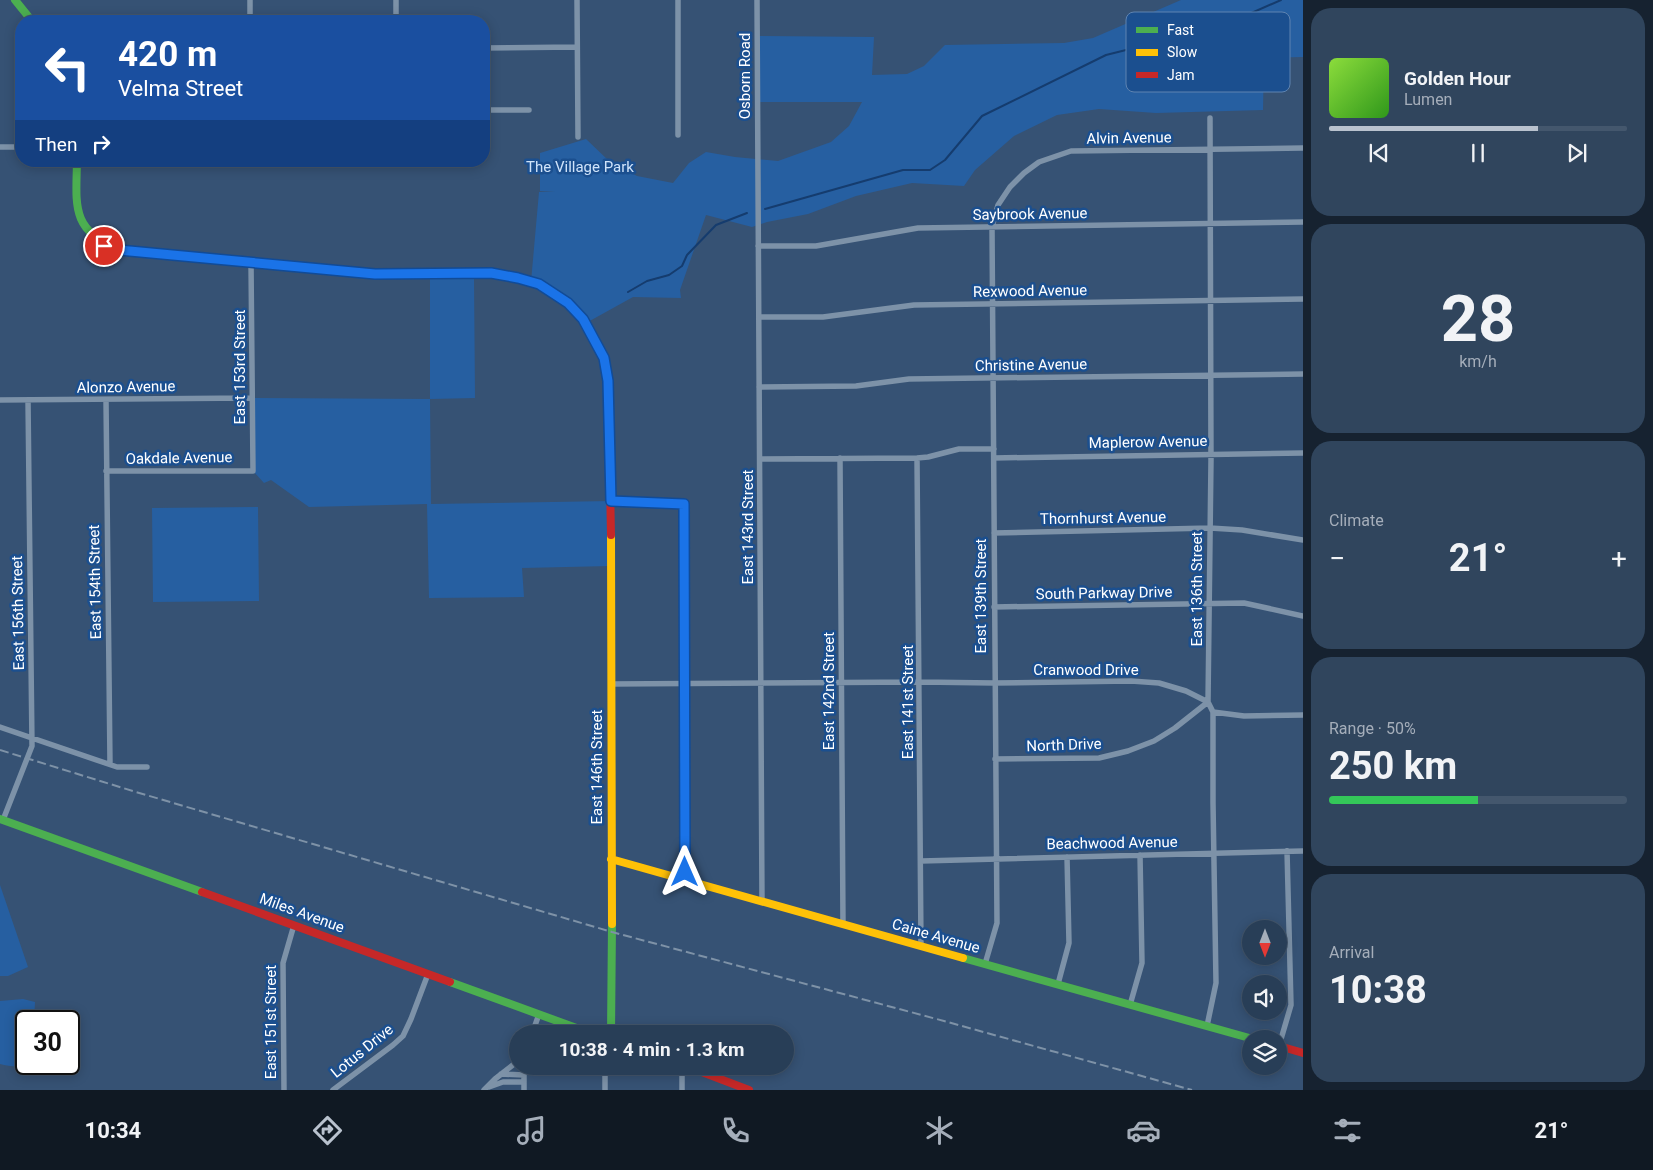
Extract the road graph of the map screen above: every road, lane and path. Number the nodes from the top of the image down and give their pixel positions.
1 (15, 0) edge
2 (250, 0) edge
3 (396, 0) edge
4 (577, 0) edge
5 (678, 0) edge
6 (757, 0) edge
7 (27, 15) edge
8 (250, 15) edge
9 (396, 15) edge
10 (577, 47) junction
11 (490, 48) edge
12 (490, 110) edge
13 (529, 110) dead end
14 (1210, 118) dead end
15 (678, 135) dead end
16 (578, 137) dead end
17 (0, 147) edge
18 (15, 147) edge
19 (1303, 148) edge
20 (1210, 150) junction
21 (758, 152) joint
22 (77, 167) edge
23 (1303, 222) edge
24 (1210, 223) junction
25 (992, 227) junction
26 (758, 246) junction
27 (251, 263) junction
28 (1303, 299) edge
29 (1211, 300) junction
30 (993, 304) junction
31 (759, 316) junction
32 (1211, 374) junction
33 (1303, 374) edge
34 (993, 379) junction
35 (759, 388) junction
36 (252, 398) junction
37 (0, 400) edge
38 (28, 400) junction
39 (106, 400) junction
40 (994, 449) junction
41 (1303, 453) edge
42 (1211, 454) junction
43 (840, 458) junction
44 (917, 458) junction
45 (994, 458) junction
46 (760, 459) junction
47 (106, 471) junction
48 (253, 471) joint
49 (611, 501) junction
50 (1210, 528) junction
51 (994, 532) junction
52 (1303, 540) edge
53 (1210, 603) junction
54 (994, 607) junction
55 (1303, 616) edge
56 (920, 682) junction
57 (685, 683) junction
58 (761, 683) junction
59 (842, 683) junction
60 (994, 683) junction
61 (611, 684) junction
62 (1208, 702) junction
63 (1213, 712) junction
64 (1303, 715) edge
65 (0, 727) edge
66 (32, 738) junction
67 (995, 759) junction
68 (110, 764) junction
69 (147, 767) dead end
70 (1, 820) edge
71 (1287, 851) junction
72 (1303, 851) edge
73 (1214, 854) junction
74 (1140, 855) junction
75 (1067, 857) junction
76 (995, 858) junction
77 (611, 860) junction
78 (921, 861) junction
79 (685, 880) junction
80 (762, 902) junction
81 (843, 924) junction
82 (294, 925) junction
83 (921, 946) junction
84 (985, 964) junction
85 (428, 974) junction
86 (1058, 984) junction
87 (1130, 1005) junction
88 (539, 1014) junction
89 (535, 1025) edge
90 (569, 1025) edge
91 (612, 1025) edge
92 (1207, 1026) junction
93 (1284, 1030) edge
94 (1242, 1036) edge
95 (1287, 1048) edge
96 (1303, 1053) edge
97 (509, 1068) edge
98 (500, 1074) junction
99 (509, 1074) edge
100 (524, 1075) edge
101 (605, 1075) edge
102 (682, 1075) edge
103 (710, 1075) edge
104 (524, 1082) junction
105 (486, 1088) edge
106 (284, 1090) edge
107 (333, 1090) edge
108 (524, 1090) edge
109 (605, 1090) edge
110 (682, 1090) edge
111 (749, 1090) edge

1 - 7 street
2 - 8 street
3 - 9 street
4 - 10 street
5 - 15 street
6 - 21 street, Osborn Road
10 - 11 street
10 - 16 street
12 - 13 street
14 - 20 street, East 136th Street
17 - 18 street
19 - 20 street, Alvin Avenue
20 - 24 street, East 136th Street
20 - 25 street, Alvin Avenue
21 - 26 street, East 143rd Street
22 - 27 street, East 146th Street
23 - 24 street, Saybrook Avenue
24 - 25 street, Saybrook Avenue
24 - 29 street, East 136th Street
25 - 26 street, Saybrook Avenue
25 - 30 street, East 139th Street
26 - 31 street, East 143rd Street
27 - 36 street, East 153rd Street
27 - 49 street, East 146th Street
28 - 29 street, Rexwood Avenue
29 - 30 street, Rexwood Avenue
29 - 32 street, East 136th Street
30 - 31 street, Rexwood Avenue
30 - 34 street, East 139th Street
31 - 35 street, East 143rd Street
32 - 33 street, Christine Avenue
32 - 34 street, Christine Avenue
32 - 42 street, East 136th Street
34 - 35 street, Christine Avenue
34 - 40 street, East 139th Street
35 - 46 street, East 143rd Street
36 - 39 street, Alonzo Avenue
36 - 48 street, East 153rd Street
37 - 38 street, Alonzo Avenue
38 - 39 street, Alonzo Avenue
38 - 66 street, East 156th Street
39 - 47 street, East 154th Street
40 - 44 street
40 - 45 street, East 139th Street
41 - 42 street, Maplerow Avenue
42 - 45 street, Maplerow Avenue
42 - 50 street, East 136th Street
43 - 44 street
43 - 46 street
43 - 59 street, East 142nd Street
44 - 56 street, East 141st Street
45 - 51 street, East 139th Street
46 - 58 street, East 143rd Street
47 - 48 street, Oakdale Avenue
47 - 68 street, East 154th Street
49 - 57 street
49 - 61 street, East 146th Street
50 - 51 street, Thornhurst Avenue
50 - 52 street, Thornhurst Avenue
50 - 53 street, East 136th Street
51 - 54 street, East 139th Street
53 - 54 street, South Parkway Drive
53 - 55 street, South Parkway Drive
53 - 62 street, East 136th Street
54 - 60 street, East 139th Street
56 - 59 street, Cranwood Drive
56 - 60 street, Cranwood Drive
56 - 78 street, East 141st Street
57 - 58 street, Cranwood Drive
57 - 61 street, Cranwood Drive
57 - 79 street
58 - 59 street, Cranwood Drive
58 - 80 street, East 143rd Street
59 - 81 street, East 142nd Street
60 - 62 street, Cranwood Drive
60 - 67 street, East 139th Street
61 - 77 street, East 146th Street
62 - 63 street, East 136th Street
62 - 67 street, North Drive
63 - 64 street
63 - 73 street, East 136th Street
65 - 66 street
66 - 68 street
66 - 70 street, East 156th Street
67 - 76 street, East 139th Street
68 - 69 street
70 - 82 street, Miles Avenue
71 - 72 street, Beachwood Avenue
71 - 73 street, Beachwood Avenue
71 - 93 street
73 - 74 street, Beachwood Avenue
73 - 92 street, East 136th Street
74 - 75 street, Beachwood Avenue
74 - 87 street
75 - 76 street, Beachwood Avenue
75 - 86 street
76 - 78 street, Beachwood Avenue
76 - 84 street, East 139th Street
77 - 79 street, Caine Avenue
77 - 91 street, East 146th Street
78 - 83 street, East 141st Street
79 - 80 street, Caine Avenue
80 - 81 street, Caine Avenue
81 - 83 street, Caine Avenue
82 - 85 street, Miles Avenue
82 - 106 street, East 151st Street
83 - 84 street, Caine Avenue
84 - 86 street, Caine Avenue
85 - 88 street, Miles Avenue
85 - 107 street, Lotus Drive
86 - 87 street, Caine Avenue
87 - 92 street, Caine Avenue
88 - 89 street
88 - 90 street, Miles Avenue
92 - 94 street, Caine Avenue
95 - 96 street
97 - 98 street
98 - 99 street
98 - 105 street
100 - 104 street
101 - 109 street
102 - 110 street
103 - 111 street
104 - 105 street
104 - 108 street

